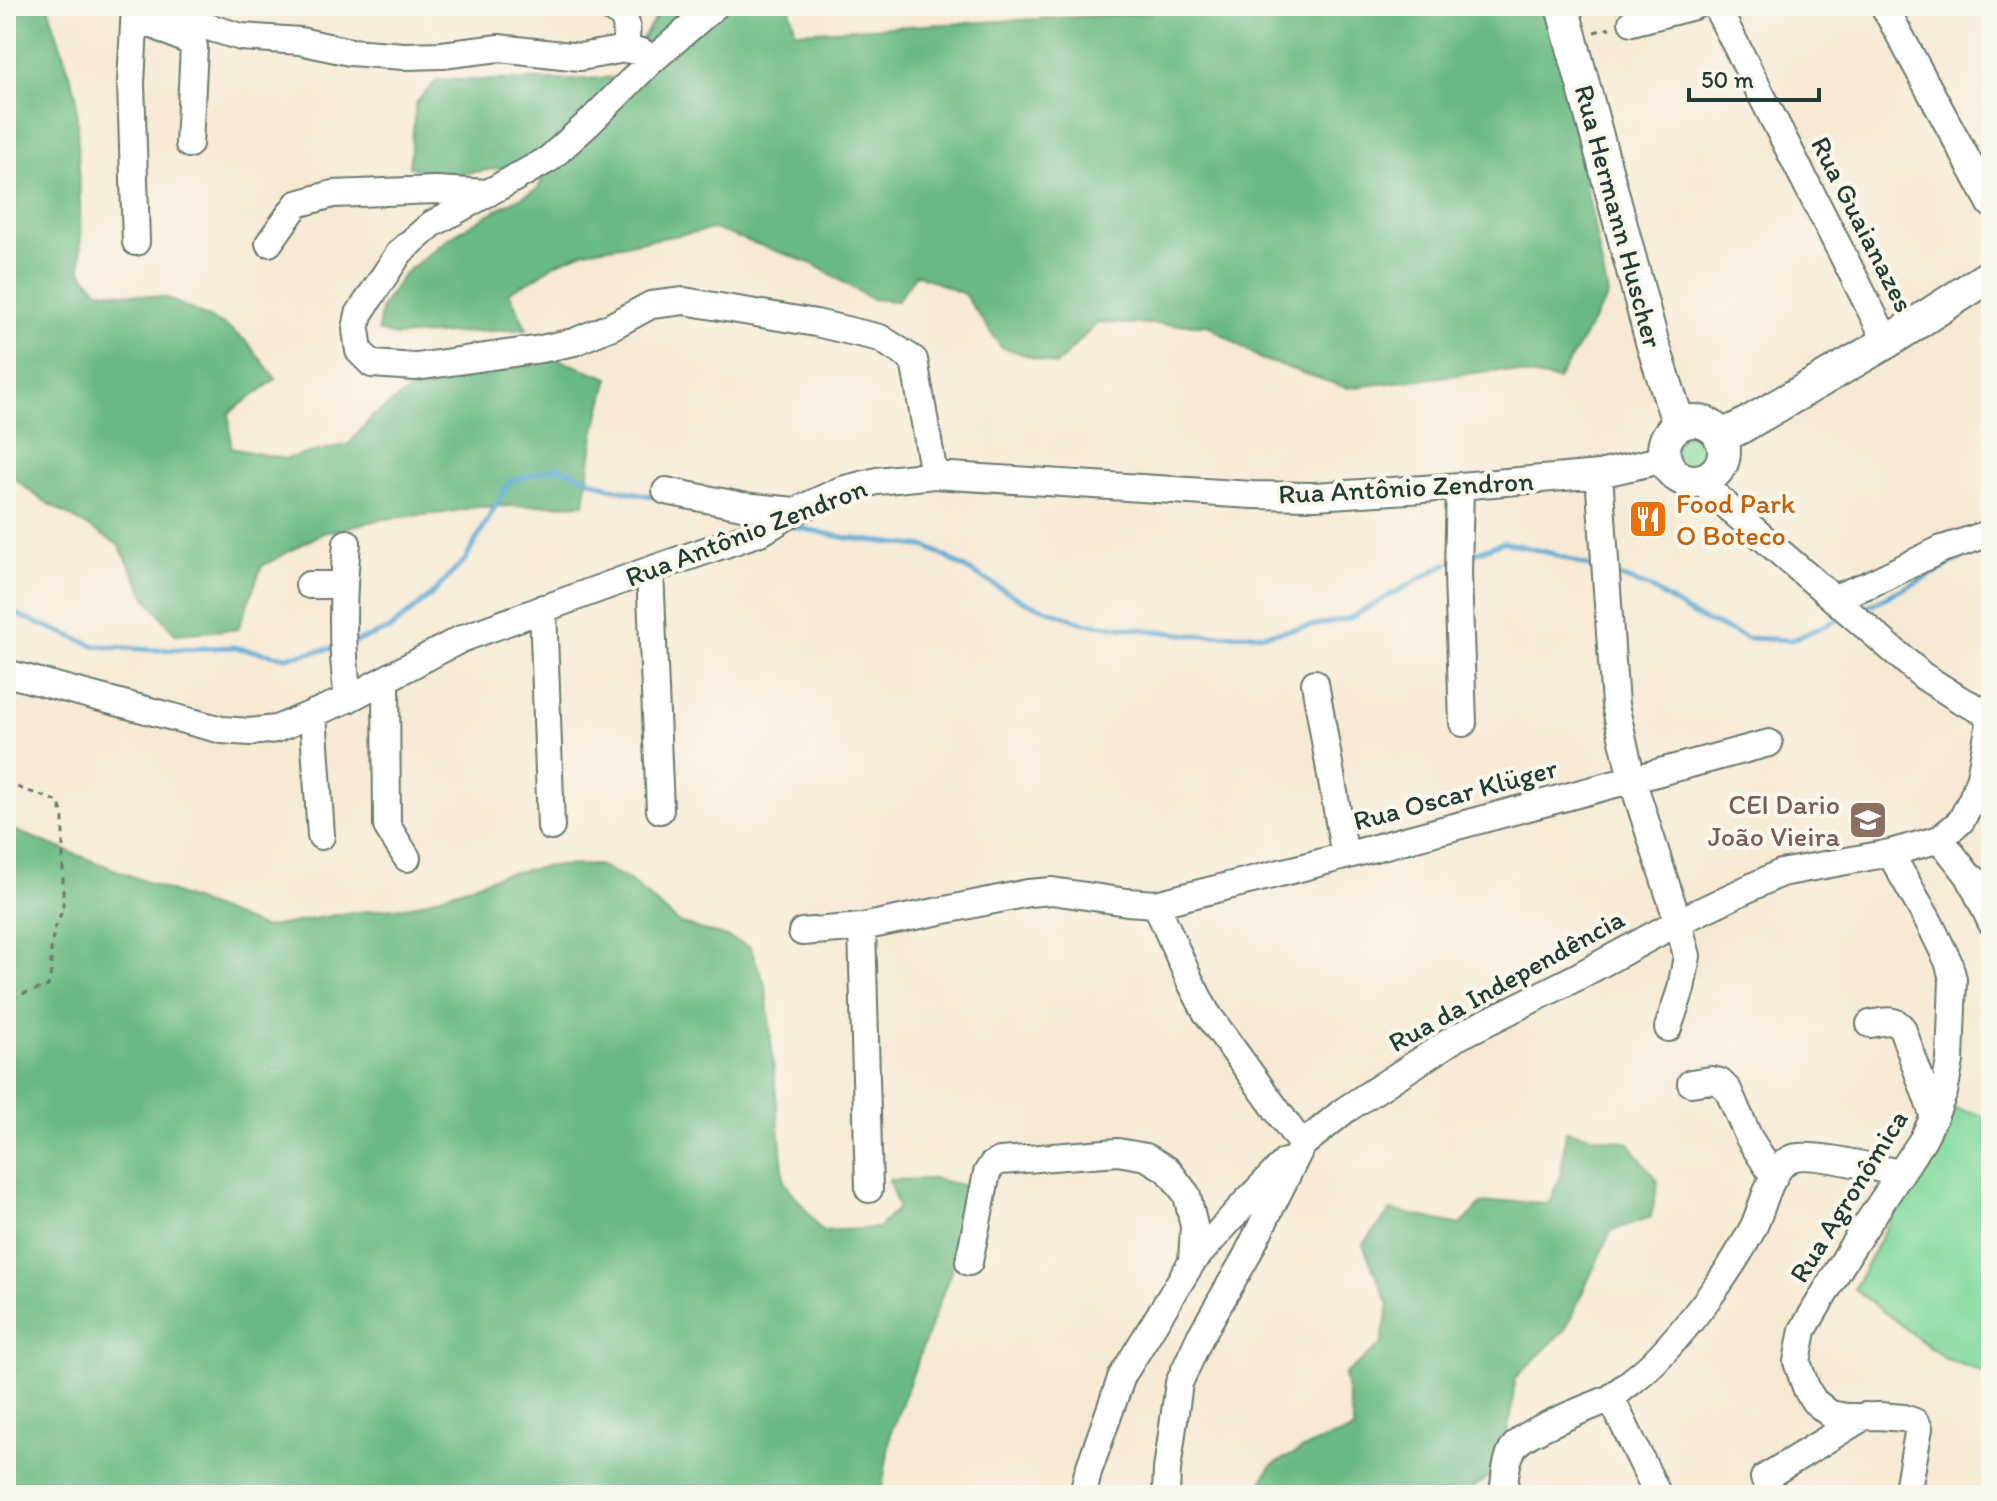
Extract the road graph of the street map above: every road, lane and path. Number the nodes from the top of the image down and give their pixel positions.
1 (606, 6) edge
2 (715, 6) edge
3 (1562, 6) edge
4 (1694, 6) edge
5 (1716, 6) edge
6 (1884, 6) edge
7 (136, 9) edge
8 (1632, 22) joint
9 (1571, 39) junction
10 (625, 49) junction
11 (649, 63) junction
12 (189, 144) dead end
13 (488, 193) junction
14 (1991, 204) edge
15 (136, 242) dead end
16 (269, 243) dead end
17 (1991, 275) edge
18 (1887, 342) junction
19 (1679, 425) junction
20 (1720, 437) junction
21 (1665, 459) junction
22 (1599, 474) junction
23 (934, 475) junction
24 (1700, 480) junction
25 (1460, 486) junction
26 (666, 491) dead end
27 (783, 520) junction
28 (1991, 533) edge
29 (347, 543) dead end
30 (650, 570) junction
31 (309, 585) dead end
32 (344, 585) junction
33 (1838, 601) junction
34 (543, 608) junction
35 (6, 673) edge
36 (386, 679) junction
37 (1315, 683) dead end
38 (348, 699) junction
39 (313, 714) junction
40 (1991, 716) edge
41 (1463, 723) dead end
42 (1769, 743) dead end
43 (1632, 779) junction
44 (6, 783) edge
45 (660, 810) dead end
46 (551, 827) dead end
47 (321, 836) dead end
48 (1940, 839) junction
49 (1890, 853) junction
50 (1345, 856) junction
51 (407, 858) dead end
52 (1980, 883) edge
53 (1156, 904) junction
54 (1678, 922) junction
55 (1991, 922) edge
56 (862, 927) junction
57 (802, 932) dead end
58 (6, 999) edge
59 (1870, 1024) dead end
60 (1668, 1028) dead end
61 (1691, 1083) dead end
62 (1934, 1117) junction
63 (1302, 1145) junction
64 (1899, 1173) junction
65 (1774, 1177) junction
66 (869, 1189) dead end
67 (969, 1262) dead end
68 (1192, 1262) junction
69 (1611, 1398) junction
70 (1865, 1416) junction
71 (1764, 1478) dead end
72 (1083, 1495) edge
73 (1166, 1495) edge
74 (1503, 1495) edge
75 (1658, 1495) edge
76 (1907, 1495) edge

1 - 10 street
2 - 11 street
3 - 9 main road, Rua Hermann Huscher
4 - 8 street
5 - 18 street, Rua Guaianazes
6 - 14 street
7 - 10 street
7 - 12 street
7 - 15 street
8 - 9 path
9 - 19 main road, Rua Hermann Huscher
10 - 11 street
11 - 13 street
13 - 16 street
13 - 23 street
17 - 18 main road
18 - 20 main road
19 - 20 main road
19 - 21 main road
20 - 24 main road
21 - 22 street, Rua Antônio Zendron
21 - 24 main road
22 - 25 street, Rua Antônio Zendron
22 - 43 street
23 - 25 street, Rua Antônio Zendron
23 - 27 street, Rua Antônio Zendron
24 - 33 street
25 - 41 street
26 - 27 street
27 - 30 street, Rua Antônio Zendron
28 - 33 street
29 - 32 street
30 - 34 street, Rua Antônio Zendron
30 - 45 street
31 - 32 street
32 - 38 street
33 - 40 street
34 - 36 street, Rua Antônio Zendron
34 - 46 street
35 - 39 street, Rua Antônio Zendron
36 - 38 street, Rua Antônio Zendron
36 - 51 street
37 - 50 street
38 - 39 street, Rua Antônio Zendron
39 - 47 street
40 - 48 street
42 - 43 street, Rua Oscar Klüger
43 - 50 street, Rua Oscar Klüger
43 - 54 street
44 - 58 path
48 - 49 street, Rua da Independência
48 - 52 street
49 - 54 street, Rua da Independência
49 - 62 street, Rua Agronômica
50 - 53 street, Rua Oscar Klüger
52 - 55 street
53 - 56 street, Rua Oscar Klüger
53 - 63 street
54 - 60 street
54 - 63 street, Rua da Independência
56 - 57 street, Rua Oscar Klüger
56 - 66 street
59 - 62 street
61 - 65 street
62 - 64 street, Rua Agronômica
63 - 68 street
63 - 73 street, Rua da Independência
64 - 65 street
64 - 70 street, Rua Agronômica
65 - 69 street
67 - 68 street
68 - 72 street
69 - 74 street
69 - 75 street
70 - 71 street
70 - 76 street, Rua Agronômica

